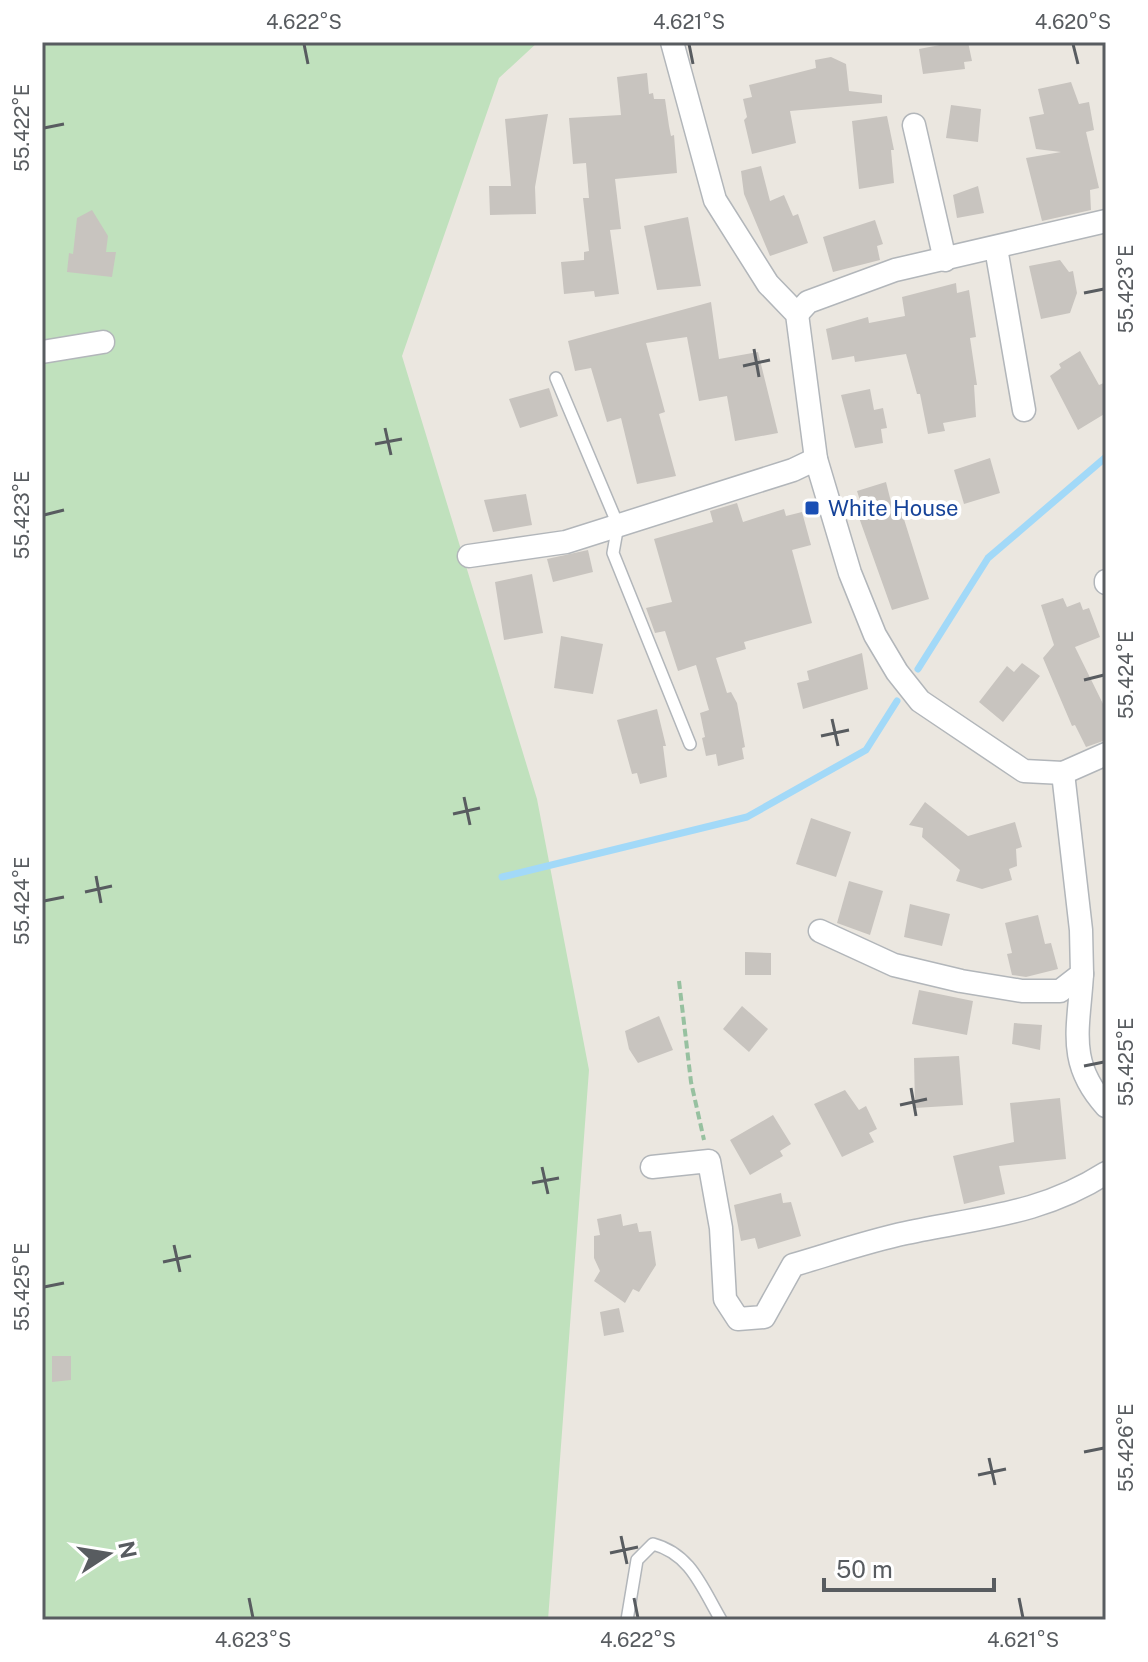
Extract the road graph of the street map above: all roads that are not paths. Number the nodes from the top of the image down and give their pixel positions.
1 (672, 42) edge
2 (914, 125) dead end
3 (1106, 221) edge
4 (996, 248) junction
5 (945, 260) junction
6 (797, 314) junction
7 (103, 342) dead end
8 (42, 352) edge
9 (556, 378) dead end
10 (1024, 410) dead end
11 (816, 459) junction
12 (618, 525) junction
13 (469, 556) dead end
14 (690, 744) dead end
15 (1106, 754) edge
16 (1063, 773) junction
17 (820, 931) dead end
18 (1082, 974) junction
19 (1106, 1106) edge
20 (652, 1167) dead end
21 (1106, 1173) edge
22 (627, 1620) edge
23 (721, 1620) edge

1 - 6 street
2 - 5 street
3 - 4 street
4 - 5 street
4 - 10 street
5 - 6 street
6 - 11 street
7 - 8 street
9 - 12 lane
11 - 12 street
11 - 16 street
12 - 13 street
12 - 14 lane
15 - 16 street
16 - 18 street
17 - 18 street
18 - 19 street
20 - 21 street
22 - 23 lane

